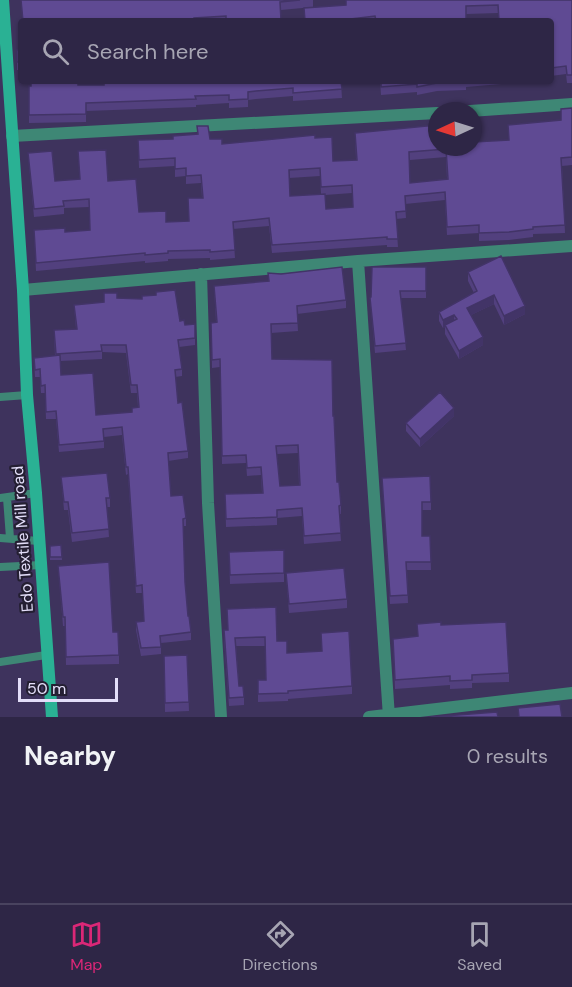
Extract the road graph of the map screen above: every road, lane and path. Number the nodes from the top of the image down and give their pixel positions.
1 (3, 0) edge
2 (3, 46) edge
3 (572, 104) edge
4 (482, 110) edge
5 (428, 113) edge
6 (12, 136) junction
7 (572, 246) edge
8 (358, 261) junction
9 (201, 274) junction
10 (23, 290) junction
11 (27, 395) junction
12 (0, 398) edge
13 (36, 493) junction
14 (4, 498) edge
15 (0, 538) edge
16 (10, 538) junction
17 (39, 541) junction
18 (41, 566) junction
19 (0, 567) edge
20 (46, 655) junction
21 (0, 662) edge
22 (572, 693) edge
23 (389, 716) edge
24 (52, 717) edge
25 (222, 717) edge
26 (369, 717) edge

1 - 2 street, Edo Textile Mill road
2 - 6 street, Edo Textile Mill road
3 - 4 street
5 - 6 street
6 - 10 street, Edo Textile Mill road
7 - 8 street
8 - 9 street
8 - 23 street
9 - 10 street
9 - 25 street
10 - 11 street, Edo Textile Mill road
11 - 12 lane
11 - 13 street, Edo Textile Mill road
13 - 14 lane
13 - 17 street, Edo Textile Mill road
14 - 16 lane
15 - 16 lane
16 - 17 lane
17 - 18 street, Edo Textile Mill road
18 - 19 lane
18 - 20 street, Edo Textile Mill road
20 - 21 lane
20 - 24 street, Edo Textile Mill road
22 - 23 street
23 - 26 street

